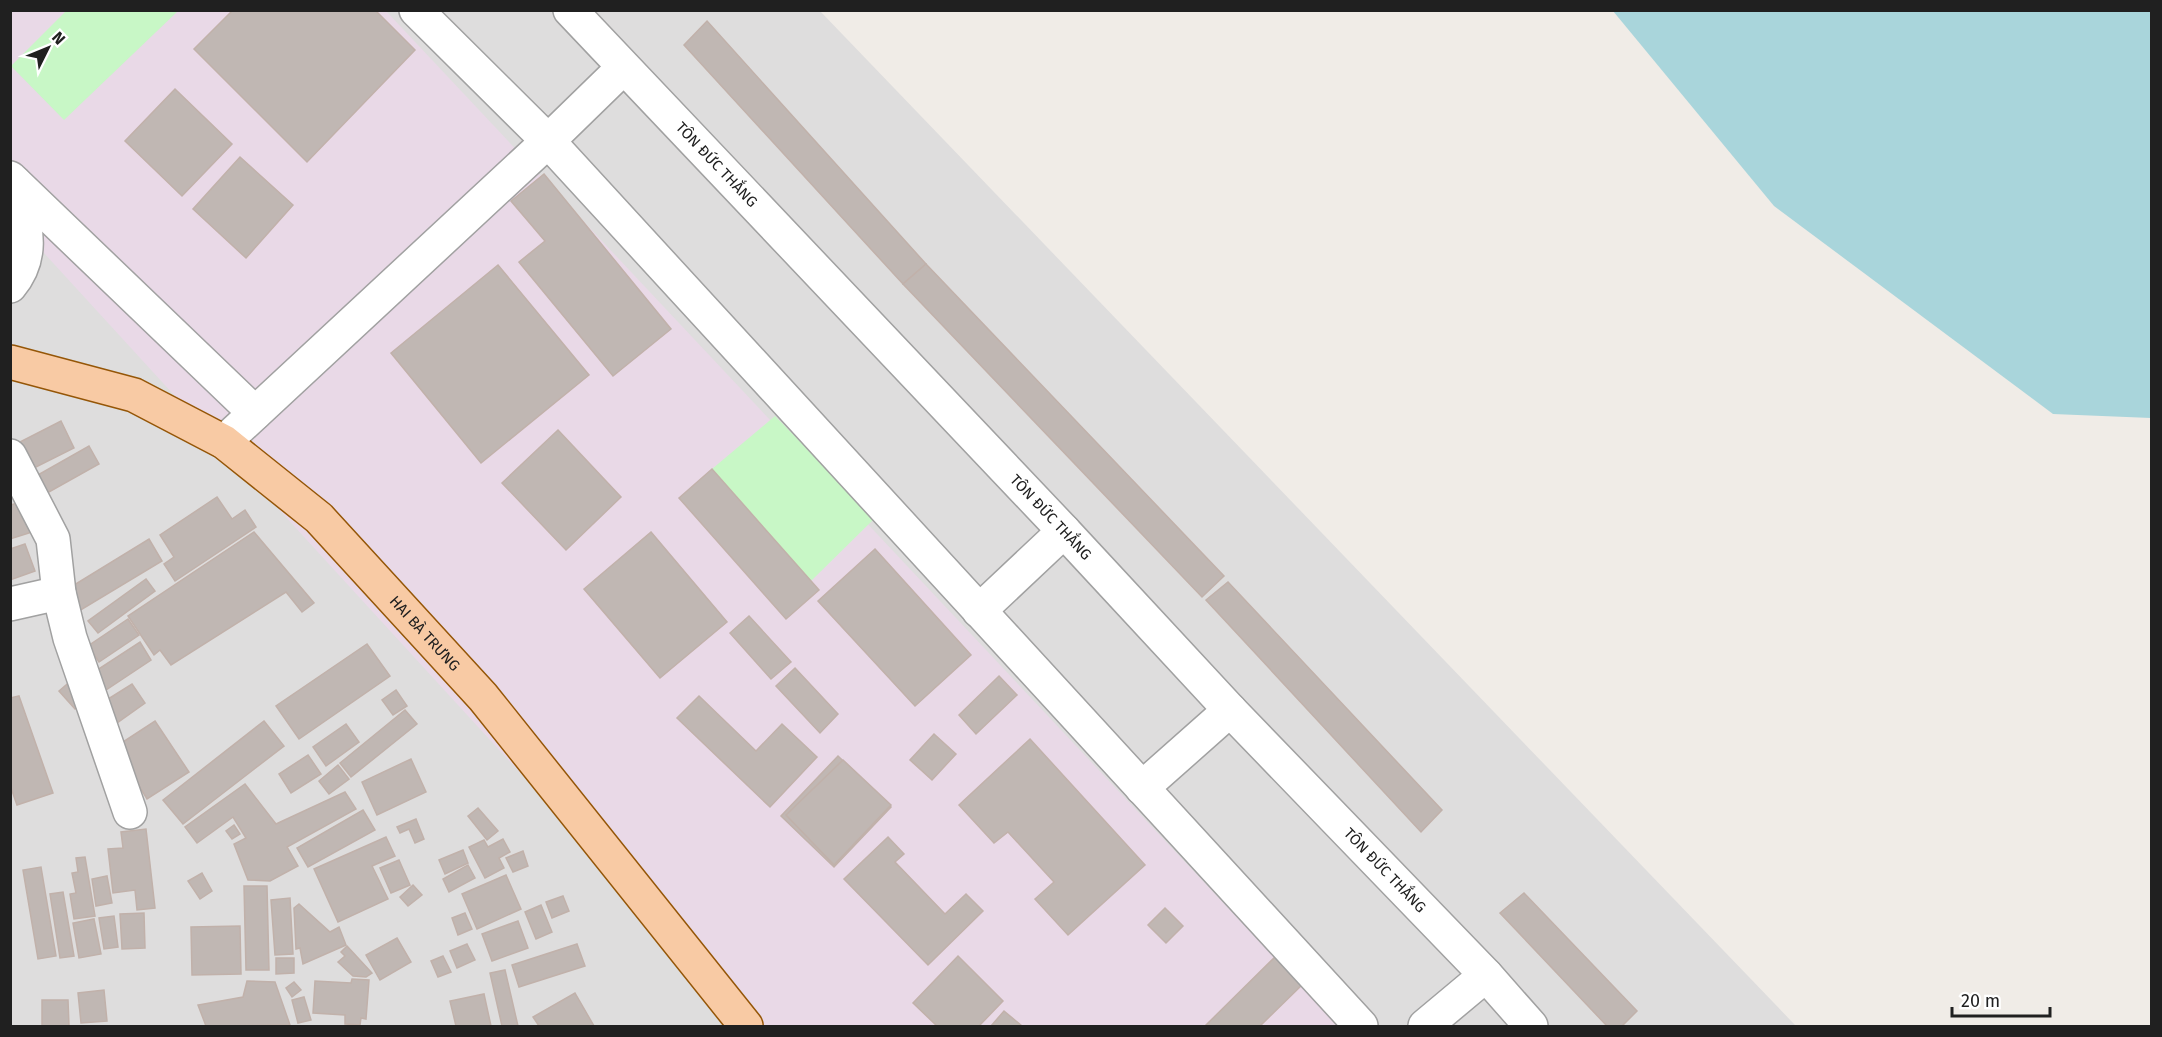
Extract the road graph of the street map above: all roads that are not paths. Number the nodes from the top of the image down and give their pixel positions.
1 (416, 10) edge
2 (570, 10) edge
3 (623, 68) junction
4 (548, 141) junction
5 (13, 180) edge
6 (10, 286) edge
7 (10, 362) edge
8 (255, 413) junction
9 (224, 442) junction
10 (10, 456) edge
11 (1064, 531) junction
12 (59, 593) junction
13 (10, 604) edge
14 (979, 611) junction
15 (1230, 710) junction
16 (1142, 788) junction
17 (130, 812) dead end
18 (1486, 975) junction
19 (746, 1026) edge
20 (1361, 1026) edge
21 (1425, 1026) edge
22 (1531, 1026) edge

1 - 4 street
2 - 3 street, TÔN ĐỨC THẮNG
3 - 4 street
3 - 11 street, TÔN ĐỨC THẮNG
4 - 8 street
4 - 14 street
5 - 6 street
5 - 8 street
7 - 9 main road, HAI BÀ TRƯNG
8 - 9 street
9 - 19 main road, HAI BÀ TRƯNG
10 - 12 street
11 - 14 street
11 - 15 street, TÔN ĐỨC THẮNG
12 - 13 street
12 - 17 street
14 - 16 street
15 - 16 street
15 - 18 street, TÔN ĐỨC THẮNG
16 - 20 street
18 - 21 street
18 - 22 street, TÔN ĐỨC THẮNG

